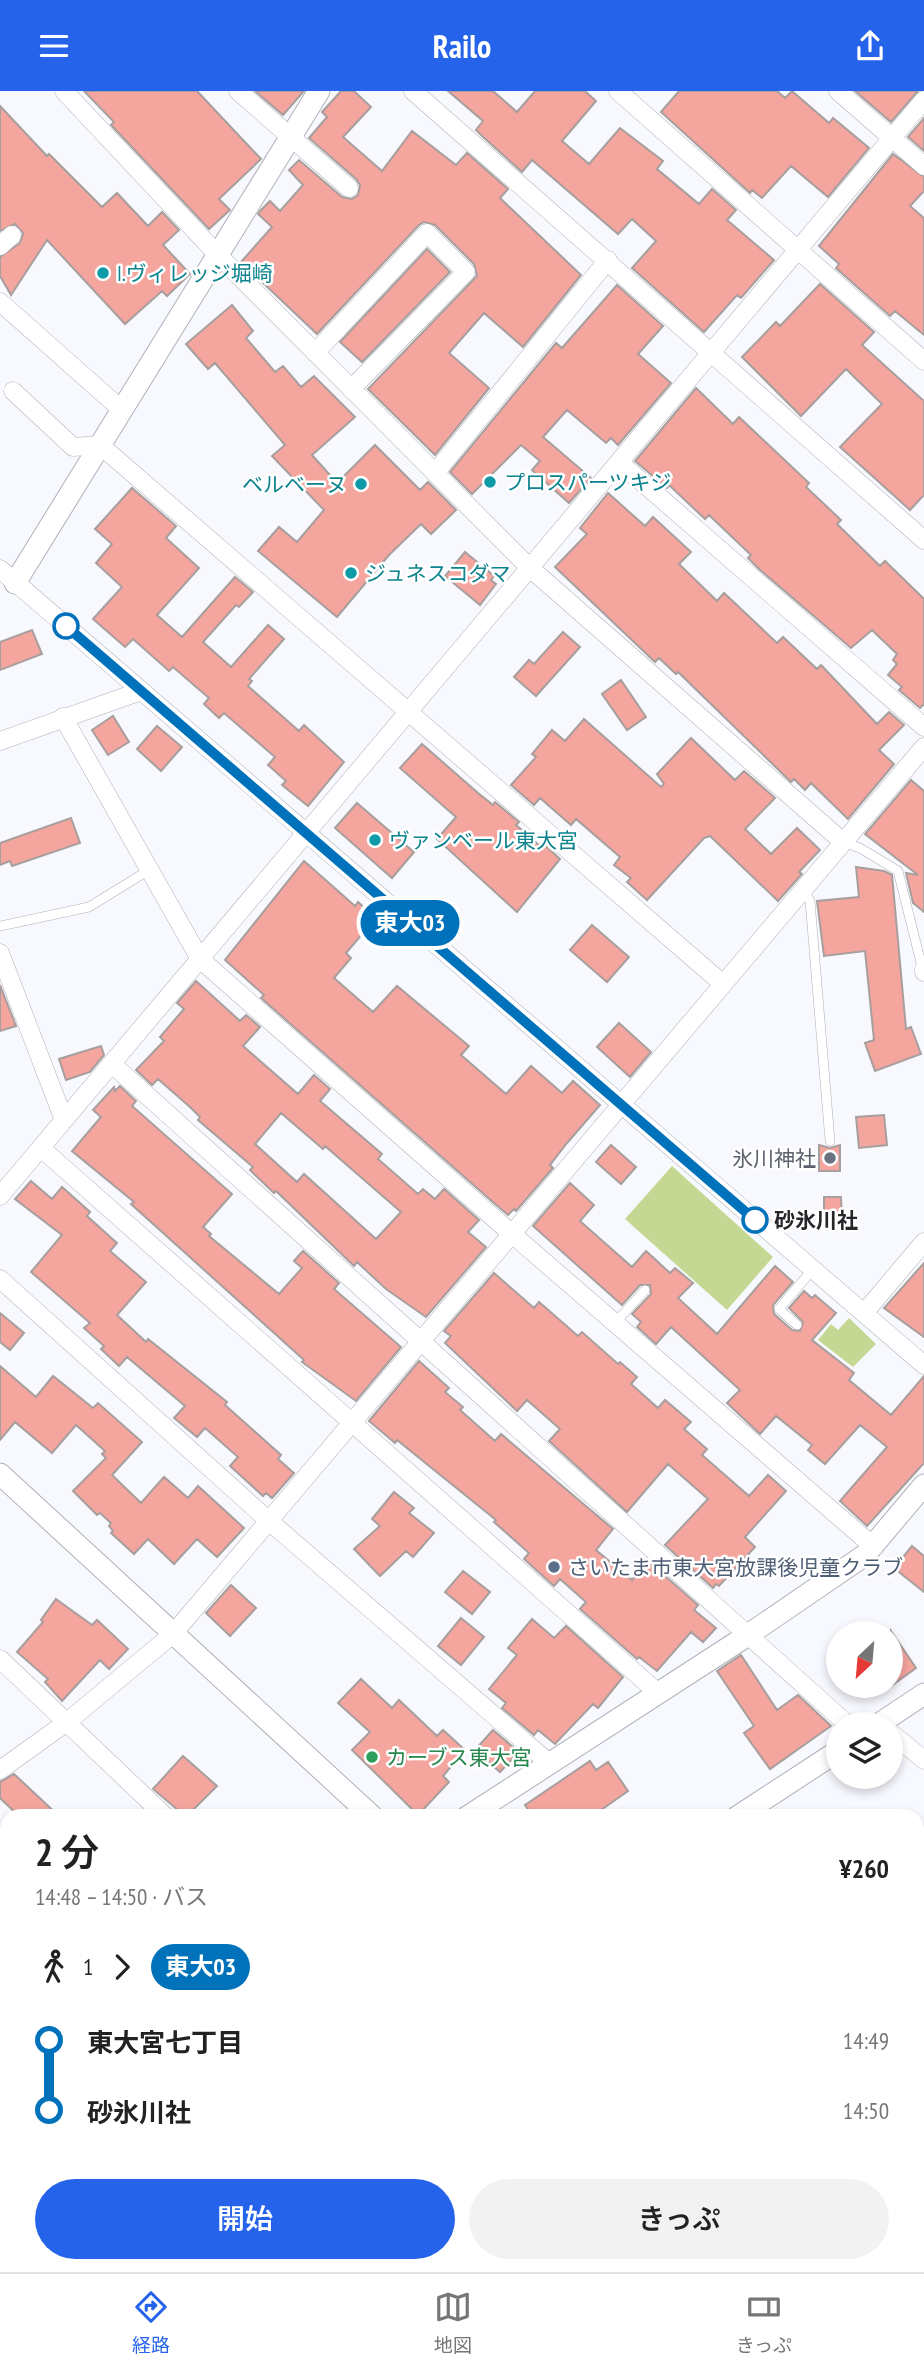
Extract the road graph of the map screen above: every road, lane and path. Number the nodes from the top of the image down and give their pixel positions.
1 (64, 91) edge
2 (238, 91) edge
3 (319, 91) edge
4 (413, 91) edge
5 (618, 91) edge
6 (838, 91) edge
7 (924, 100) edge
8 (290, 138) junction
9 (892, 138) junction
10 (924, 166) edge
11 (349, 188) dead end
12 (798, 250) junction
13 (217, 254) junction
14 (608, 260) junction
15 (0, 302) edge
16 (712, 351) junction
17 (315, 353) junction
18 (924, 361) edge
19 (351, 389) junction
20 (13, 391) dead end
21 (122, 410) junction
22 (100, 445) junction
23 (619, 462) junction
24 (435, 473) junction
25 (924, 540) edge
26 (530, 568) junction
27 (8, 576) edge
28 (141, 691) junction
29 (409, 712) junction
30 (63, 717) junction
31 (924, 727) edge
32 (0, 741) edge
33 (924, 747) edge
34 (306, 833) junction
35 (844, 842) junction
36 (149, 870) junction
37 (804, 889) junction
38 (0, 926) edge
39 (0, 953) edge
40 (200, 960) junction
41 (924, 971) edge
42 (723, 984) junction
43 (112, 1064) junction
44 (621, 1105) junction
45 (64, 1120) junction
46 (830, 1141) dead end
47 (41, 1148) junction
48 (0, 1196) edge
49 (512, 1234) junction
50 (924, 1243) edge
51 (813, 1269) junction
52 (0, 1279) edge
53 (645, 1290) dead end
54 (864, 1313) junction
55 (615, 1323) junction
56 (797, 1325) dead end
57 (421, 1341) junction
58 (924, 1365) edge
59 (352, 1423) junction
60 (0, 1474) edge
61 (924, 1485) edge
62 (269, 1521) junction
63 (874, 1547) junction
64 (173, 1634) junction
65 (748, 1635) junction
66 (0, 1659) edge
67 (656, 1692) junction
68 (924, 1694) edge
69 (834, 1712) edge
70 (898, 1712) edge
71 (67, 1722) junction
72 (903, 1743) edge
73 (826, 1759) edge
74 (924, 1761) edge
75 (549, 1763) junction
76 (0, 1770) edge
77 (158, 1809) edge
78 (364, 1809) edge
79 (479, 1809) edge
80 (749, 1809) edge

1 - 13 street
2 - 8 street
3 - 8 street
4 - 14 street
5 - 12 street
6 - 9 street
7 - 9 street
8 - 11 street
8 - 13 street
9 - 10 street
9 - 12 street
12 - 16 street
12 - 18 street
13 - 17 street
13 - 21 street
14 - 16 street
14 - 24 street
15 - 21 street
16 - 23 street
16 - 25 street
17 - 19 street
17 - 19 street
19 - 24 street
20 - 22 street
21 - 22 street
22 - 27 street
22 - 29 street
23 - 26 street
23 - 31 street
24 - 26 street
26 - 29 street
26 - 35 street
27 - 28 street
28 - 30 street
28 - 34 street
29 - 34 street
29 - 42 street
30 - 32 street
30 - 36 street
33 - 35 street
34 - 40 street
34 - 44 street
35 - 37 street
35 - 41 lane
36 - 38 lane
36 - 40 street
37 - 42 street
37 - 46 lane
39 - 45 street
40 - 43 street
40 - 49 street
42 - 44 street
43 - 45 street
43 - 57 street
44 - 49 street
44 - 51 street
45 - 47 street
47 - 48 street
47 - 59 street
49 - 55 street
49 - 57 street
50 - 54 street
51 - 54 street
51 - 56 lane
52 - 62 street
53 - 55 lane
54 - 58 street
55 - 63 street
57 - 59 street
57 - 65 street
59 - 62 street
59 - 67 street
60 - 64 street
61 - 63 street
62 - 64 street
62 - 75 street
63 - 65 street
64 - 71 street
64 - 78 street
65 - 67 street
65 - 69 street
66 - 71 street
67 - 75 street
68 - 70 street
71 - 76 street
71 - 77 street
72 - 74 street
73 - 80 street
75 - 79 street

